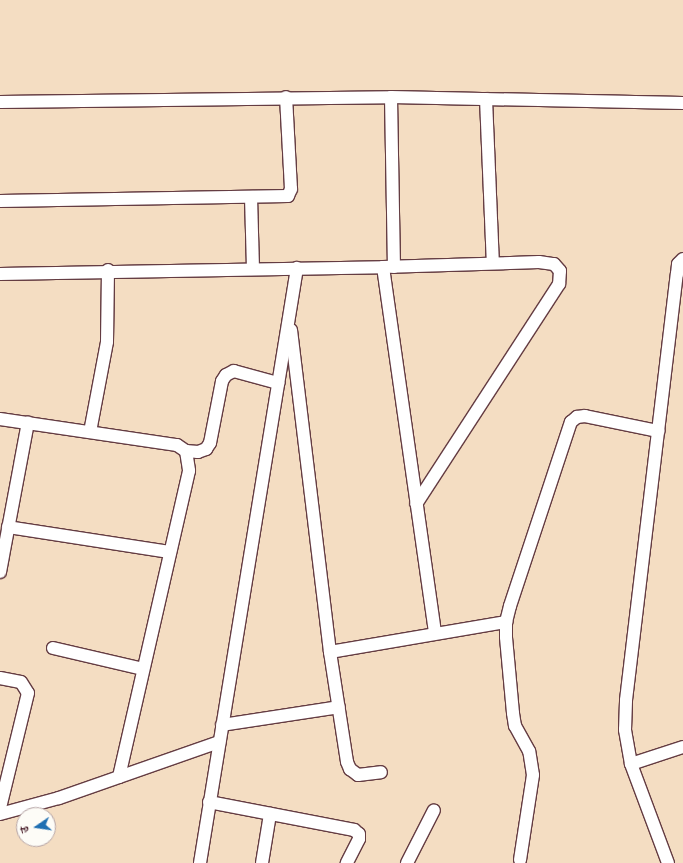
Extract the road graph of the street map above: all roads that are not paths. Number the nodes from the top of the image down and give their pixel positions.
1 (286, 97) junction
2 (391, 97) junction
3 (486, 99) junction
4 (0, 102) edge
5 (683, 102) edge
6 (251, 196) junction
7 (0, 201) edge
8 (683, 259) edge
9 (492, 263) junction
10 (388, 267) junction
11 (297, 268) junction
12 (253, 269) junction
13 (108, 270) junction
14 (0, 274) edge
15 (678, 309) edge
16 (289, 317) junction
17 (278, 383) junction
18 (0, 419) edge
19 (28, 423) junction
20 (658, 431) junction
21 (90, 432) junction
22 (186, 451) junction
23 (416, 504) junction
24 (8, 527) junction
25 (170, 552) junction
26 (0, 572) edge
27 (506, 622) junction
28 (434, 633) junction
29 (53, 648) dead end
30 (330, 652) junction
31 (144, 669) junction
32 (0, 678) edge
33 (338, 707) junction
34 (222, 725) junction
35 (220, 742) junction
36 (683, 747) edge
37 (631, 764) junction
38 (381, 772) dead end
39 (119, 776) junction
40 (4, 777) edge
41 (209, 802) junction
42 (0, 808) edge
43 (434, 810) dead end
44 (0, 814) edge
45 (270, 814) junction
46 (520, 860) dead end
47 (200, 863) edge
48 (262, 863) edge
49 (347, 863) edge
50 (407, 863) edge
51 (668, 863) edge

1 - 2 street
1 - 4 street
1 - 6 street
2 - 3 street
2 - 10 street
3 - 5 street
3 - 9 street
6 - 7 street
6 - 12 street
8 - 15 street
9 - 10 street
9 - 23 street
10 - 11 street
10 - 23 street
11 - 12 street
11 - 16 street
12 - 13 street
13 - 14 street
13 - 21 street
15 - 20 street
16 - 17 street
16 - 30 street
17 - 22 street
17 - 34 street
18 - 19 street
19 - 21 street
19 - 24 street
20 - 27 street
20 - 37 street
21 - 22 street
22 - 25 street
23 - 28 street
24 - 25 street
24 - 26 street
25 - 31 street
27 - 28 street
27 - 46 street
28 - 30 street
29 - 31 street
30 - 33 street
31 - 39 street
32 - 40 street
33 - 34 street
33 - 38 street
34 - 35 street
35 - 39 street
35 - 41 street
36 - 37 street
37 - 51 street
39 - 44 street
40 - 42 street
41 - 45 street
41 - 47 street
43 - 50 street
45 - 48 street
45 - 49 street

